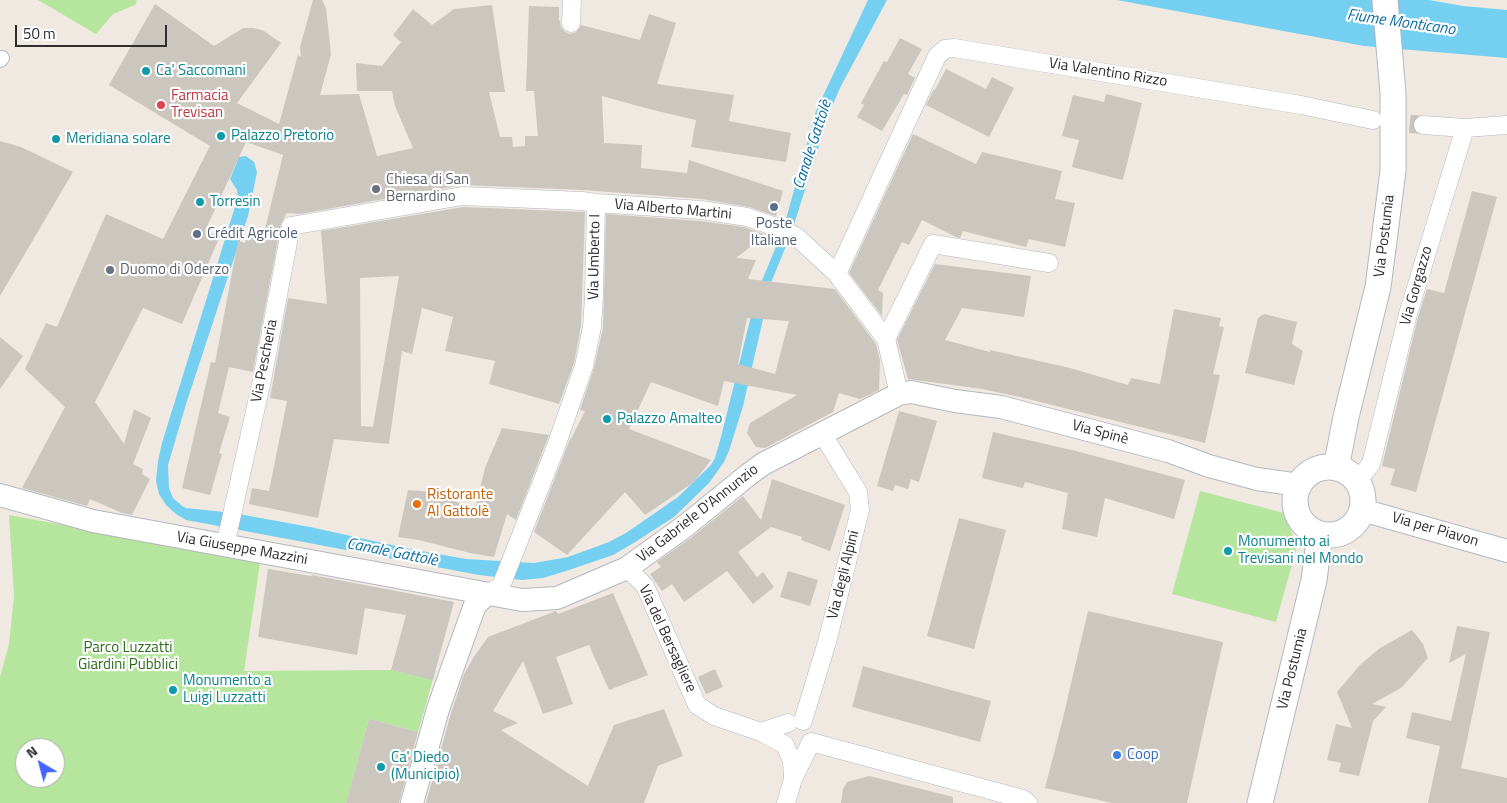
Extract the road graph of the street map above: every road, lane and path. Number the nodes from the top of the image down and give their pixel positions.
1 (572, 0) edge
2 (1385, 0) edge
3 (571, 23) dead end
4 (1372, 120) tunnel mouth
5 (1423, 125) tunnel mouth
6 (1507, 126) edge
7 (1465, 128) junction
8 (596, 204) junction
9 (291, 226) joint
10 (1049, 263) dead end
11 (836, 274) junction
12 (886, 339) junction
13 (899, 394) junction
14 (823, 434) junction
15 (1336, 468) junction
16 (1357, 482) junction
17 (1299, 485) junction
18 (0, 495) edge
19 (1362, 510) junction
20 (1320, 534) junction
21 (227, 540) junction
22 (1507, 551) edge
23 (627, 568) junction
24 (494, 590) junction
25 (795, 722) junction
26 (761, 732) junction
27 (810, 742) junction
28 (786, 745) junction
29 (793, 779) junction
30 (412, 803) edge
31 (786, 803) edge
32 (1028, 803) edge
33 (1260, 803) edge

1 - 3 street
2 - 15 main road, Via Postumia
4 - 11 street, Via Valentino Rizzo
5 - 7 street
6 - 7 street
7 - 16 street, Via Gorgazzo
8 - 9 street, Via Umberto I
8 - 11 street, Via Alberto Martini
8 - 24 street, Via Umberto I
9 - 21 street, Via Pescheria
10 - 12 street
11 - 12 street
12 - 13 street
13 - 14 street, Via Gabriele D'Annunzio
13 - 17 street, Via Spinè
14 - 23 street, Via Gabriele D'Annunzio
14 - 25 street, Via degli Alpini
15 - 16 main road
15 - 17 main road
16 - 19 main road
17 - 20 main road
18 - 21 street, Via Giuseppe Mazzini
19 - 20 main road
19 - 22 street, Via per Piavon
20 - 33 main road, Via Postumia
21 - 24 street, Via Giuseppe Mazzini
23 - 24 street, Via Gabriele D'Annunzio
23 - 26 street, Via del Bersagliere
24 - 30 street
25 - 26 street
25 - 27 street
25 - 28 street, Via degli Alpini
26 - 28 street, Via del Bersagliere
27 - 28 street
27 - 29 street, Via degli Alpini
27 - 32 street
28 - 29 street, Via degli Alpini
29 - 31 street, Via degli Alpini

